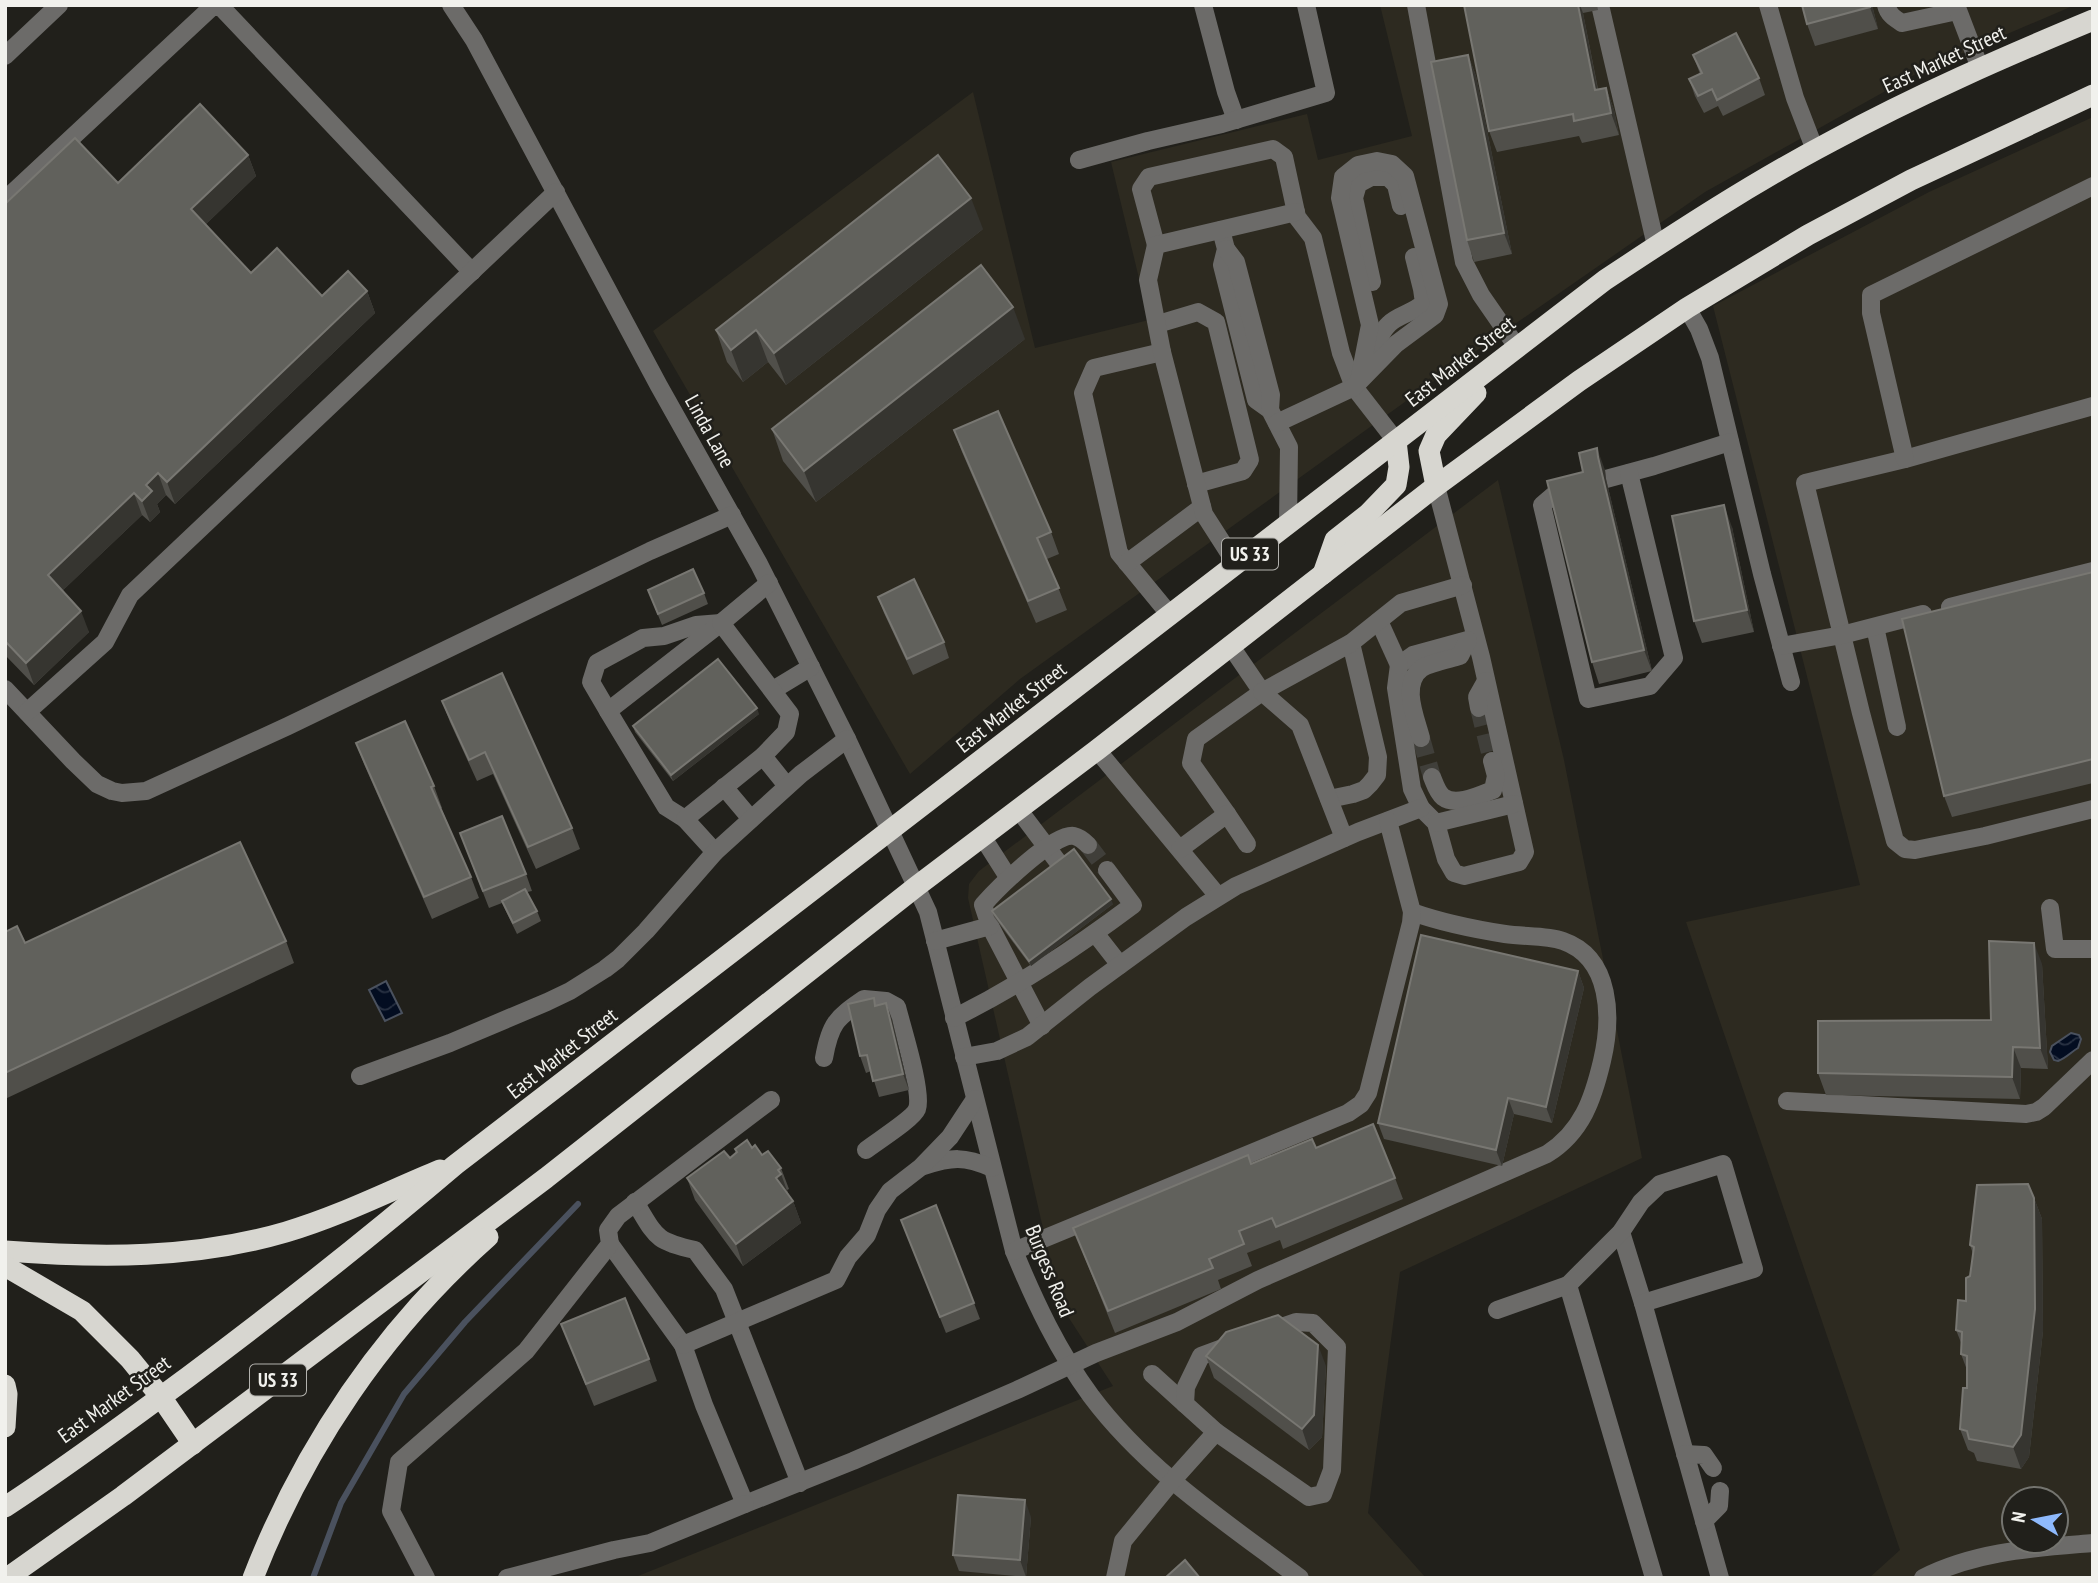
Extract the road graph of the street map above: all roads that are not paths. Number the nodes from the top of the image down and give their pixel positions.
1 (60, 5) edge
2 (451, 5) edge
3 (1203, 5) edge
4 (1306, 5) edge
5 (1416, 5) edge
6 (1600, 5) edge
7 (1769, 5) edge
8 (1886, 5) edge
9 (1957, 8) edge
10 (2093, 20) edge
11 (5, 56) edge
12 (1980, 68) junction
13 (2093, 95) edge
14 (1236, 120) junction
15 (1815, 150) junction
16 (1079, 160) dead end
17 (2093, 186) edge
18 (556, 192) junction
19 (5, 201) edge
20 (1296, 212) junction
21 (1221, 230) junction
22 (1156, 245) junction
23 (1656, 246) junction
24 (472, 272) junction
25 (1687, 308) junction
26 (1157, 324) junction
27 (1517, 347) junction
28 (1162, 352) junction
29 (1360, 381) junction
30 (2093, 406) edge
31 (1274, 416) junction
32 (1395, 441) junction
33 (1730, 442) junction
34 (1905, 459) junction
35 (1629, 473) junction
36 (1196, 484) junction
37 (1436, 486) junction
38 (1202, 507) junction
39 (732, 515) junction
40 (1288, 524) junction
41 (1127, 563) junction
42 (1236, 564) junction
43 (2093, 570) edge
44 (1322, 574) junction
45 (769, 583) junction
46 (1463, 585) junction
47 (1170, 615) junction
48 (1379, 621) junction
49 (721, 623) junction
50 (1875, 627) junction
51 (1842, 635) junction
52 (1472, 639) junction
53 (1351, 643) junction
54 (1230, 645) junction
55 (1782, 646) junction
56 (1399, 666) junction
57 (811, 667) junction
58 (1486, 681) junction
59 (1791, 682) dead end
60 (5, 689) edge
61 (773, 690) junction
62 (1262, 692) junction
63 (1479, 708) tunnel mouth
64 (608, 711) junction
65 (27, 712) junction
66 (1898, 727) dead end
67 (1421, 738) tunnel mouth
68 (847, 739) junction
69 (1097, 750) junction
70 (764, 756) junction
71 (1492, 761) tunnel mouth
72 (1432, 777) tunnel mouth
73 (788, 786) junction
74 (724, 787) junction
75 (1329, 799) junction
76 (1514, 804) junction
77 (1421, 808) junction
78 (1018, 809) junction
79 (2093, 809) edge
80 (1227, 814) junction
81 (685, 819) junction
82 (751, 819) junction
83 (1388, 821) junction
84 (1436, 823) junction
85 (891, 830) junction
86 (982, 836) junction
87 (1344, 838) junction
88 (1247, 844) dead end
89 (1088, 845) dead end
90 (1047, 848) junction
91 (1180, 849) junction
92 (715, 852) junction
93 (1022, 866) junction
94 (1061, 866) edge
95 (1107, 870) tunnel mouth
96 (1003, 883) junction
97 (1036, 885) edge
98 (917, 886) junction
99 (1219, 896) junction
100 (1011, 905) edge
101 (2050, 908) dead end
102 (1412, 912) junction
103 (1100, 924) junction
104 (989, 926) junction
105 (935, 941) junction
106 (2093, 949) edge
107 (1120, 965) junction
108 (1020, 983) junction
109 (954, 1018) junction
110 (1042, 1026) junction
111 (964, 1057) junction
112 (824, 1058) dead end
113 (2093, 1060) edge
114 (360, 1076) dead end
115 (975, 1099) junction
116 (771, 1100) dead end
117 (1787, 1101) dead end
118 (866, 1150) dead end
119 (455, 1165) junction
120 (921, 1167) junction
121 (992, 1168) junction
122 (545, 1178) junction
123 (635, 1202) junction
124 (1621, 1232) junction
125 (610, 1244) junction
126 (5, 1251) edge
127 (1014, 1251) junction
128 (5, 1266) edge
129 (1568, 1285) junction
130 (1643, 1303) junction
131 (1497, 1310) dead end
132 (737, 1322) junction
133 (684, 1346) junction
134 (1070, 1365) junction
135 (1152, 1374) dead end
136 (5, 1385) edge
137 (161, 1396) junction
138 (1185, 1404) junction
139 (5, 1427) edge
140 (1216, 1432) junction
141 (193, 1444) junction
142 (1685, 1454) junction
143 (1713, 1468) dead end
144 (1172, 1481) junction
145 (800, 1483) junction
146 (1720, 1491) dead end
147 (745, 1504) junction
148 (5, 1507) edge
149 (1704, 1521) junction
150 (2093, 1543) edge
151 (7, 1578) edge
152 (253, 1578) edge
153 (426, 1578) edge
154 (506, 1578) edge
155 (1115, 1578) edge
156 (1300, 1578) edge
157 (1654, 1578) edge
158 (1720, 1578) edge
159 (1923, 1578) edge

1 - 11 street
2 - 18 street, Linda Lane
3 - 14 street
4 - 14 street
5 - 27 street
6 - 23 street
7 - 15 street
8 - 9 street
9 - 12 street
10 - 12 highway, East Market Street / US 33
12 - 15 highway, East Market Street / US 33
13 - 25 highway, US 33
14 - 16 street
15 - 23 highway, East Market Street / US 33
17 - 34 street
18 - 24 street
18 - 39 street, Linda Lane
19 - 24 street
20 - 21 street
20 - 22 street
20 - 29 street
21 - 22 street
21 - 31 street
22 - 26 street
23 - 27 highway, East Market Street / US 33
24 - 65 street
25 - 33 street
25 - 37 highway, US 33
26 - 28 street
26 - 36 street
27 - 32 highway, East Market Street / US 33
27 - 37 highway
28 - 36 street
28 - 41 street
29 - 29 street
29 - 31 street
29 - 32 street
30 - 34 street
31 - 40 street
32 - 40 highway, East Market Street / US 33
32 - 44 highway
33 - 35 street
33 - 55 street
34 - 51 street
35 - 35 street
36 - 38 street
37 - 44 highway, US 33
37 - 46 street
38 - 41 street
38 - 42 street
39 - 45 street, Linda Lane
39 - 65 street
40 - 42 highway, East Market Street / US 33
41 - 47 street
42 - 47 highway, East Market Street / US 33
43 - 50 street
44 - 54 highway, US 33
45 - 49 street
45 - 57 street, Linda Lane
46 - 48 street
46 - 52 street
47 - 85 highway, East Market Street / US 33
48 - 53 street
48 - 56 street
49 - 61 street
49 - 64 street
49 - 64 street
50 - 51 street
50 - 66 street
51 - 55 street
51 - 79 street
52 - 56 street
52 - 58 street
52 - 67 street
53 - 62 street
53 - 75 street
54 - 62 street
54 - 69 highway, US 33
55 - 59 street
56 - 77 street
57 - 61 street
57 - 68 street, Linda Lane
58 - 63 street
58 - 76 street
60 - 65 street
61 - 70 street
62 - 75 street
62 - 80 street
64 - 81 street
68 - 73 street
68 - 85 street, Linda Lane
69 - 78 highway, US 33
69 - 91 street
70 - 73 street
70 - 74 street
71 - 72 street
73 - 82 street
74 - 81 street
74 - 82 street
75 - 87 street
76 - 84 street
76 - 84 street
77 - 83 street
77 - 84 street
78 - 86 highway, US 33
78 - 90 street
80 - 88 street
80 - 91 street
81 - 92 street
82 - 92 street
83 - 87 street
83 - 102 street
85 - 98 street, Linda Lane
85 - 119 highway, East Market Street / US 33
86 - 96 street
86 - 98 highway, US 33
87 - 99 street
89 - 90 street
90 - 93 street
90 - 94 street
91 - 99 street
92 - 114 street
93 - 96 street
93 - 97 street
95 - 103 street
96 - 100 street
96 - 104 street
98 - 105 street, Burgess Road
98 - 122 highway, US 33
99 - 107 street
101 - 106 street
102 - 127 street
102 - 134 street
103 - 107 street
103 - 108 street
104 - 105 street
104 - 108 street
105 - 109 street, Burgess Road
107 - 110 street
108 - 109 street
108 - 110 street
109 - 111 street, Burgess Road
110 - 111 street
111 - 115 street, Burgess Road
112 - 118 street
113 - 117 street
115 - 120 street
115 - 121 street, Burgess Road
116 - 123 street
119 - 126 highway
119 - 137 highway, East Market Street / US 33
120 - 121 street
120 - 132 street
121 - 127 street, Burgess Road
122 - 141 highway, US 33
122 - 152 highway
123 - 125 street
123 - 132 street
124 - 129 street
124 - 130 street
124 - 130 street
125 - 133 street
125 - 153 street
127 - 134 street, Burgess Road
128 - 137 highway
129 - 131 street
129 - 157 street
130 - 142 street
132 - 133 street
132 - 145 street
133 - 147 street
134 - 144 street, Burgess Road
134 - 145 street
135 - 138 street
136 - 139 highway
137 - 141 highway
137 - 148 highway, East Market Street / US 33
138 - 140 street
138 - 140 street
140 - 144 street
141 - 151 highway, US 33
142 - 143 street
142 - 149 street
144 - 155 street
144 - 156 street, Burgess Road
145 - 147 street
146 - 149 street
147 - 154 street
149 - 158 street
150 - 159 street

